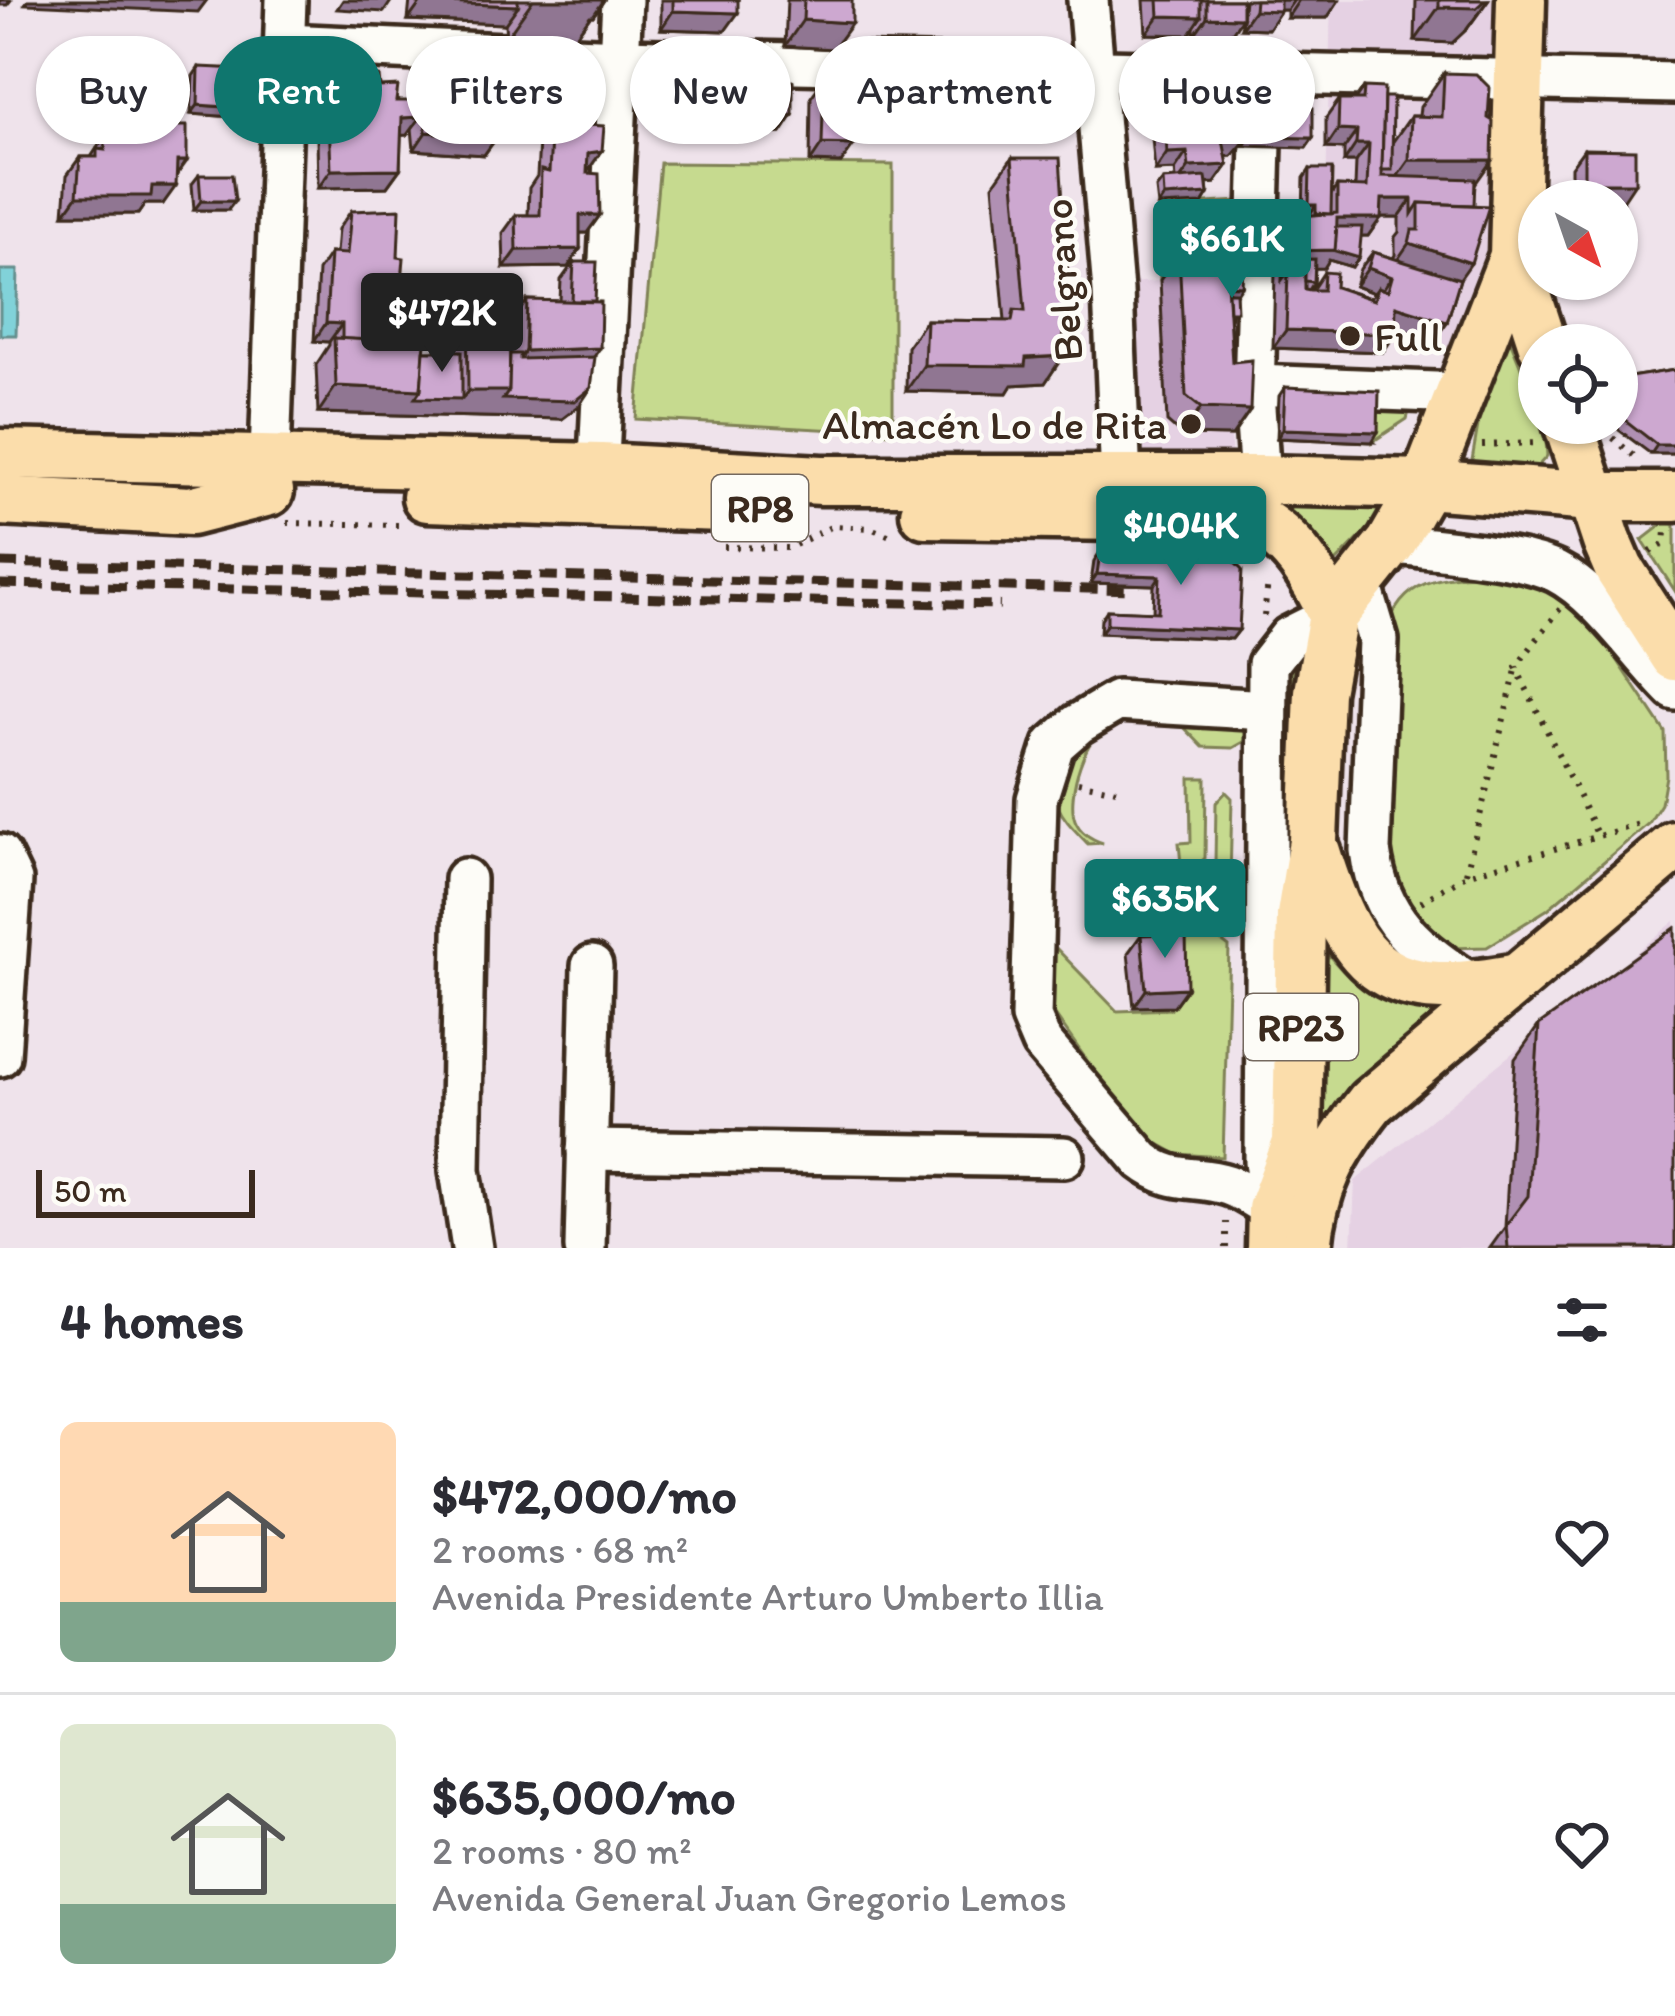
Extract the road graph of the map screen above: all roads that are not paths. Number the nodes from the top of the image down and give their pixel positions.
1 (286, 0) edge
2 (622, 0) edge
3 (1088, 0) edge
4 (1521, 0) edge
5 (285, 36) edge
6 (1091, 36) edge
7 (382, 48) edge
8 (620, 59) junction
9 (815, 63) edge
10 (1315, 73) edge
11 (1520, 79) junction
12 (1675, 83) edge
13 (1095, 90) edge
14 (281, 144) edge
15 (1260, 144) edge
16 (1514, 256) junction
17 (1536, 324) edge
18 (1254, 385) junction
19 (1461, 393) junction
20 (1560, 444) edge
21 (0, 454) edge
22 (1260, 480) junction
23 (1121, 482) junction
24 (0, 484) edge
25 (1425, 484) junction
26 (598, 486) junction
27 (269, 491) junction
28 (1592, 497) junction
29 (1675, 497) edge
30 (0, 501) edge
31 (1391, 543) junction
32 (1347, 599) junction
33 (1675, 656) edge
34 (1675, 691) edge
35 (1267, 710) junction
36 (1313, 842) junction
37 (1673, 848) edge
38 (0, 855) edge
39 (465, 878) dead end
40 (592, 966) dead end
41 (1496, 982) junction
42 (0, 1056) edge
43 (587, 1150) junction
44 (1064, 1157) dead end
45 (1272, 1229) edge
46 (472, 1248) edge
47 (585, 1248) edge
48 (1307, 1248) edge

1 - 5 street
2 - 8 street
3 - 6 street, Belgrano
4 - 11 main road
7 - 8 street
8 - 9 street
8 - 26 street
10 - 11 street
11 - 12 street
11 - 16 main road
13 - 23 street, Belgrano
14 - 27 street
15 - 18 street
16 - 17 main road
16 - 19 main road
18 - 19 street
18 - 22 street
19 - 25 main road
20 - 28 main road
21 - 27 main road, RP8
22 - 23 main road, RP8
22 - 25 main road, RP8
23 - 26 main road, RP8
24 - 27 main road, RP8
25 - 28 main road, RP8
25 - 31 main road
26 - 27 main road, RP8
26 - 32 main road, RP8
27 - 30 main road
28 - 29 main road, RP8
28 - 33 main road
31 - 32 main road
31 - 34 street
32 - 35 street
32 - 36 main road
32 - 41 street
35 - 45 street
35 - 45 street
36 - 41 main road
36 - 45 main road, RP23
37 - 41 main road
38 - 42 street
39 - 46 street
40 - 43 street
41 - 48 main road, RP23
43 - 44 street
43 - 47 street

